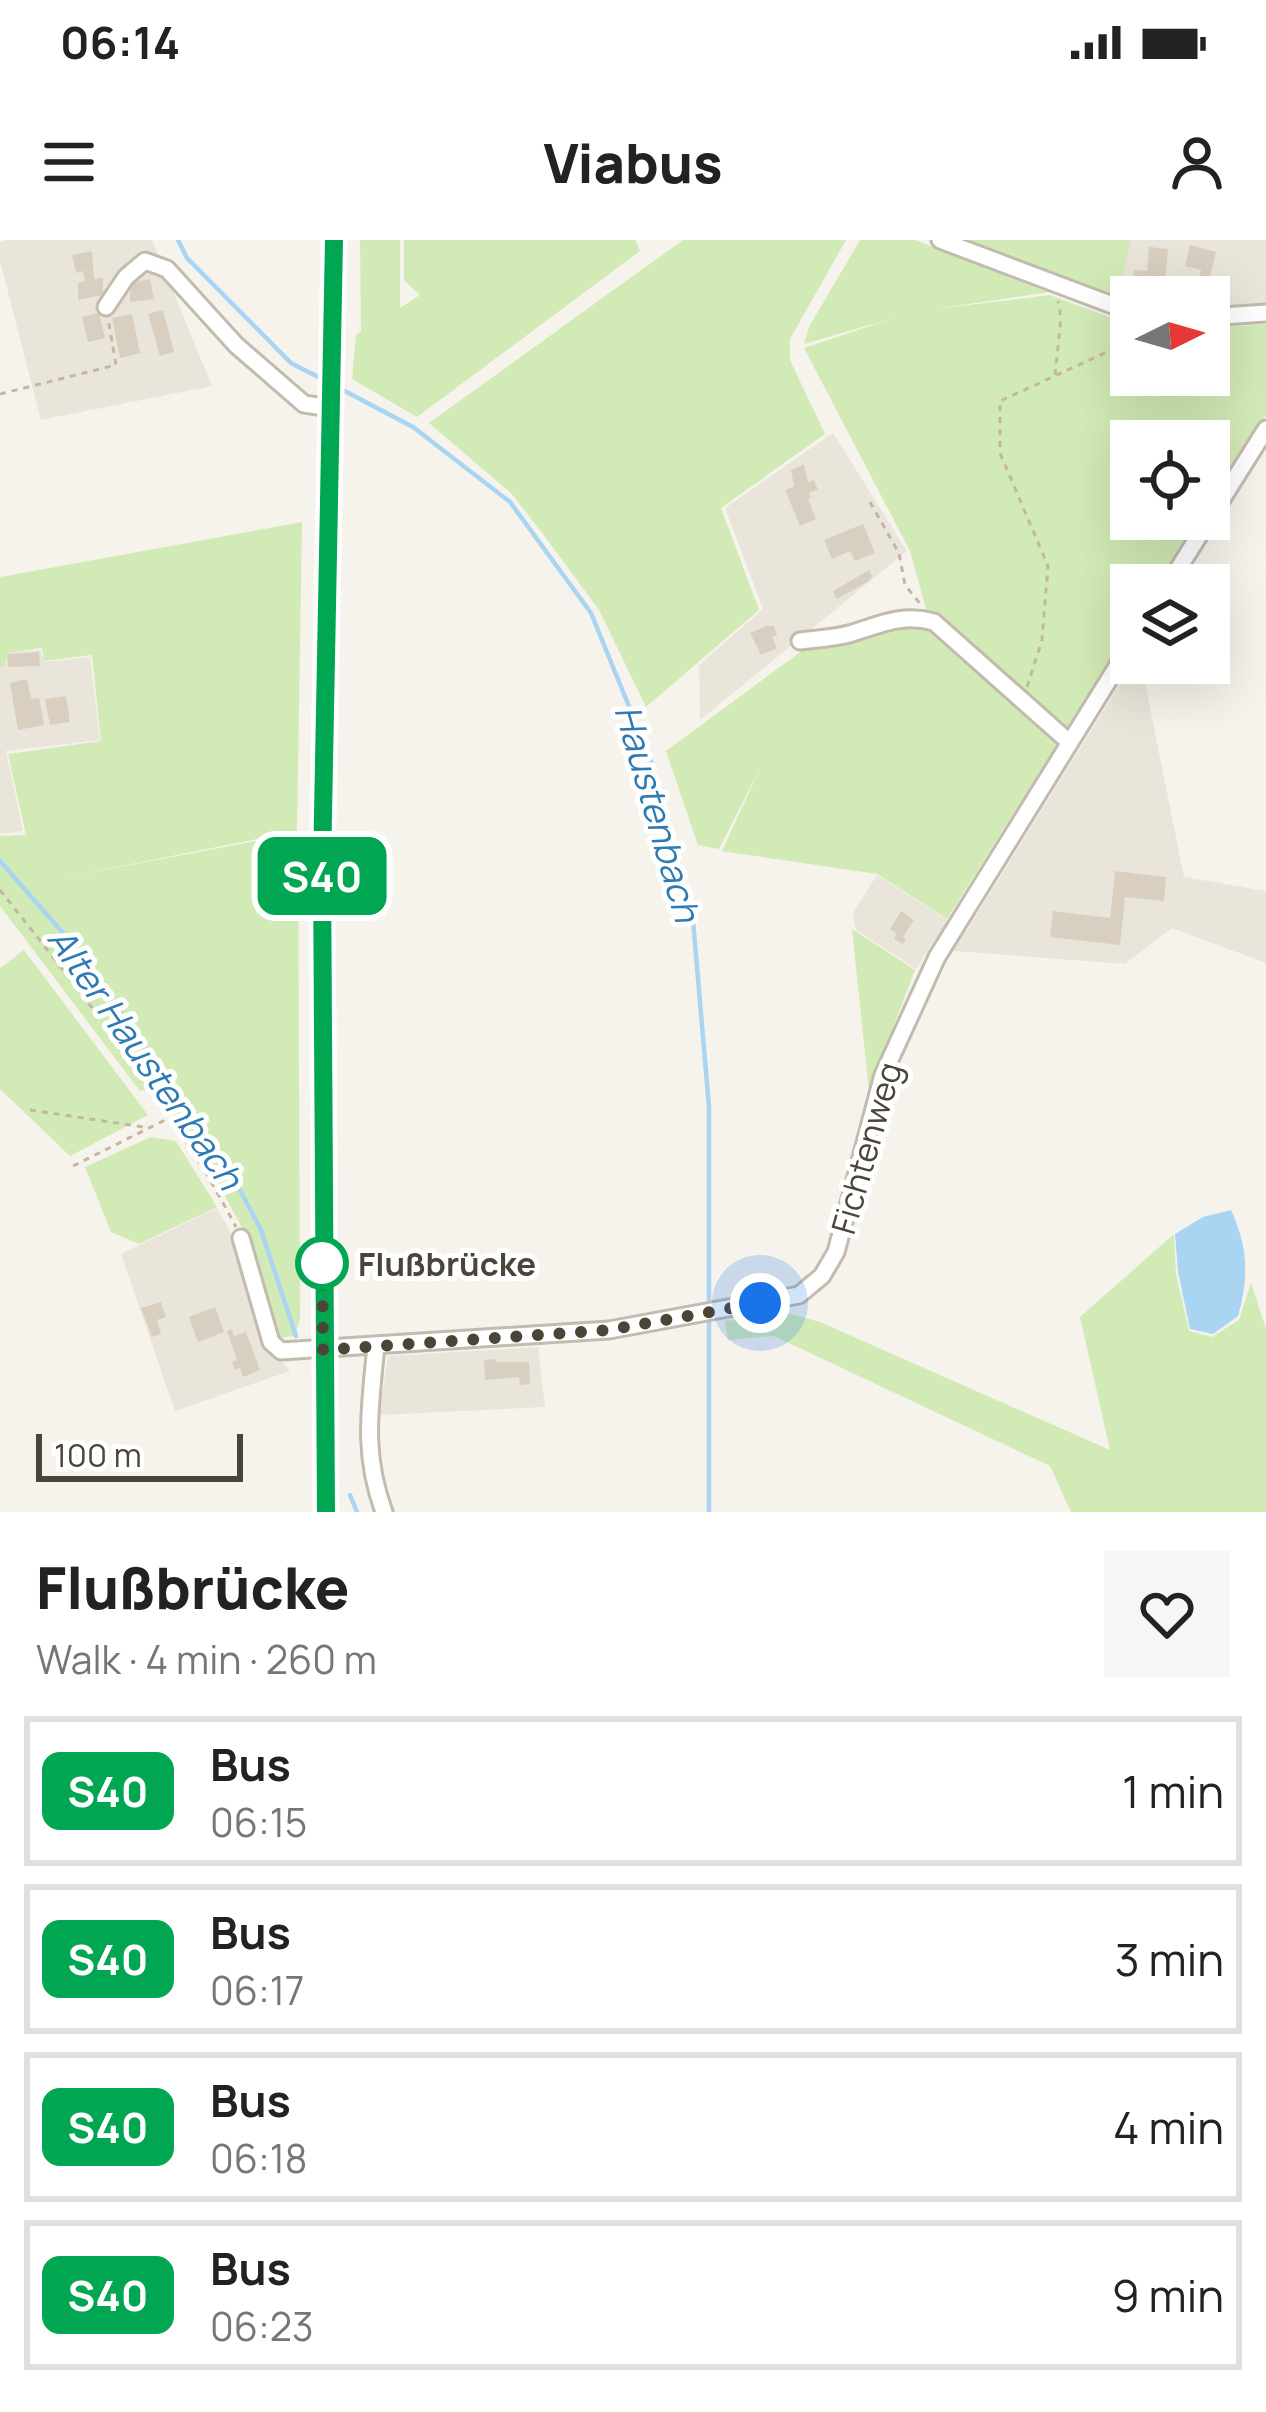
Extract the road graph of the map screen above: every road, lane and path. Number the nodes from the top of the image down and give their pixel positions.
1 (334, 240) edge
2 (940, 240) edge
3 (1055, 284) junction
4 (1110, 304) edge
5 (106, 307) joint
6 (1266, 313) edge
7 (1230, 316) edge
8 (1110, 351) edge
9 (1054, 377) junction
10 (0, 394) edge
11 (330, 406) junction
12 (1266, 429) edge
13 (870, 502) dead end
14 (1181, 564) edge
15 (934, 622) junction
16 (800, 641) dead end
17 (1110, 677) edge
18 (1018, 698) junction
19 (1069, 742) junction
20 (0, 890) edge
21 (30, 1110) dead end
22 (168, 1119) junction
23 (150, 1128) junction
24 (73, 1166) dead end
25 (241, 1238) joint
26 (376, 1346) junction
27 (323, 1350) junction
28 (326, 1512) edge
29 (384, 1512) edge

1 - 11 main road
2 - 3 street
3 - 4 street
3 - 9 path
5 - 10 path
5 - 11 street
6 - 7 street
8 - 9 path
9 - 18 path
11 - 27 main road
12 - 14 street
13 - 15 path
15 - 16 street
15 - 18 street
17 - 19 street, Fichtenweg
18 - 19 street
19 - 26 street, Fichtenweg
20 - 22 path
21 - 23 path
22 - 23 path
22 - 25 path
23 - 24 path
25 - 27 street, Fichtenweg
26 - 27 street, Fichtenweg
26 - 29 street
27 - 28 main road

